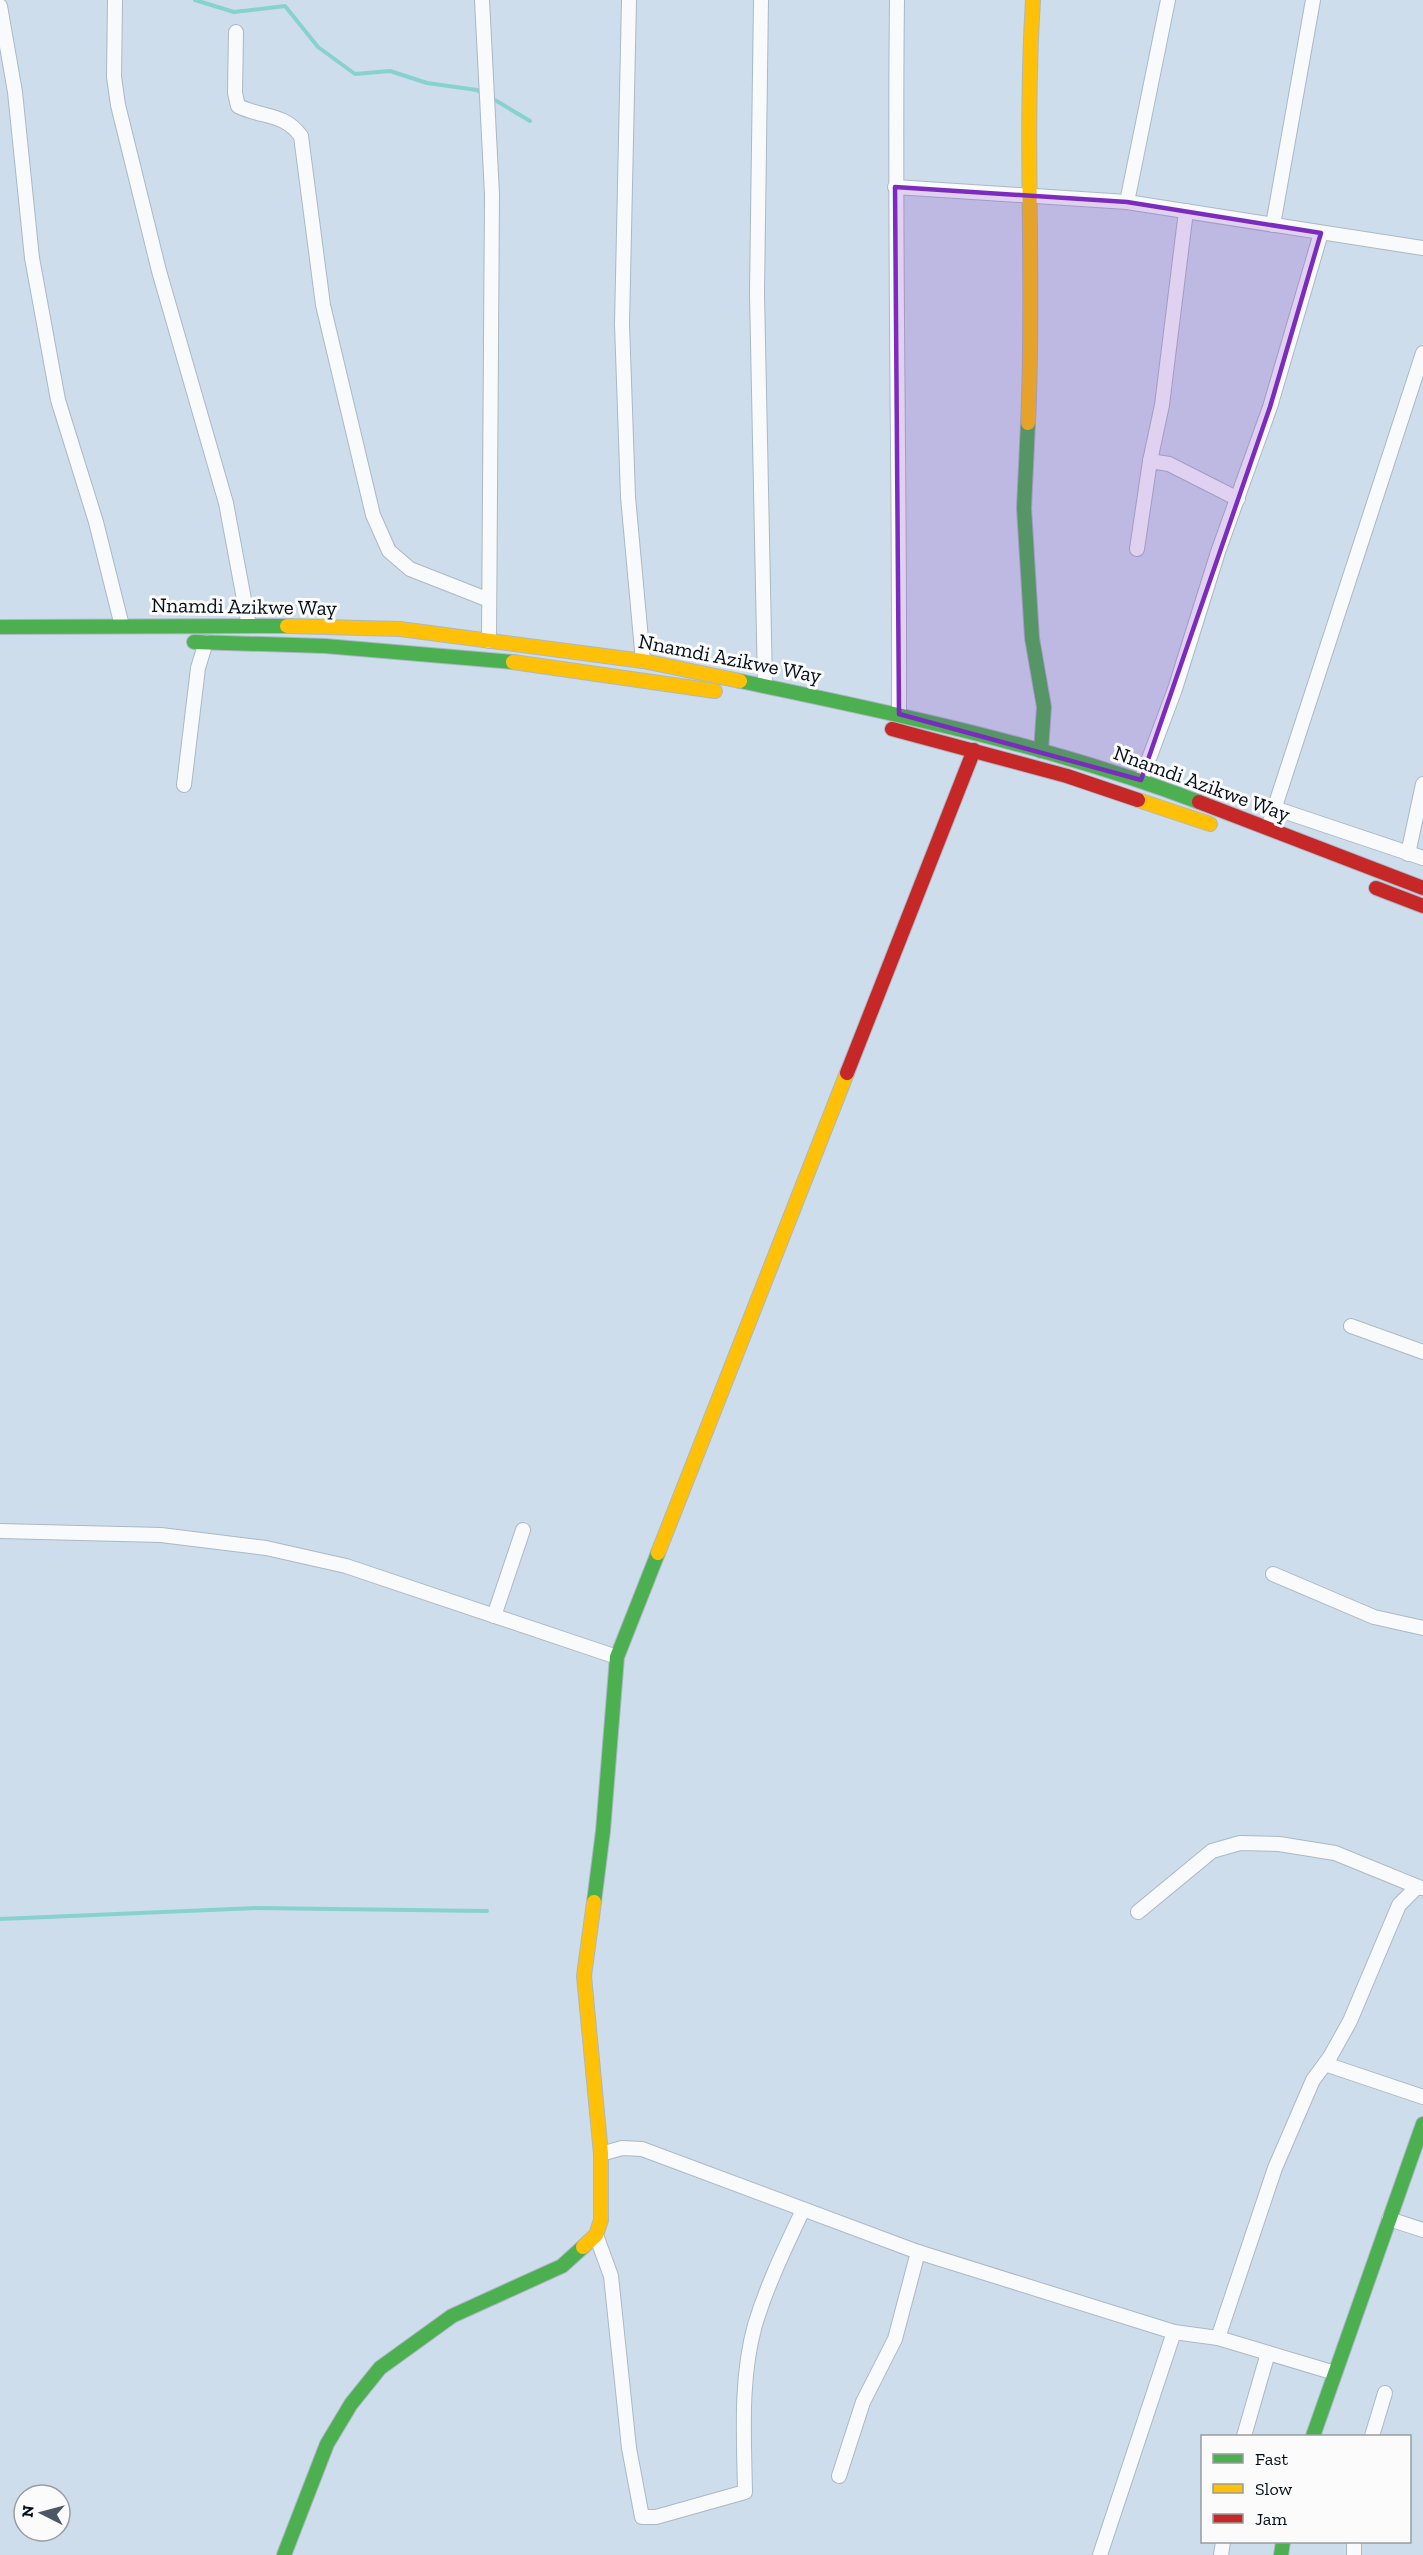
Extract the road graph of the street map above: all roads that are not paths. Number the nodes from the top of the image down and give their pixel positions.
1 (115, 0) edge
2 (482, 0) edge
3 (629, 0) edge
4 (761, 0) edge
5 (897, 0) edge
6 (1034, 0) edge
7 (1168, 0) edge
8 (1313, 0) edge
9 (0, 6) edge
10 (237, 32) dead end
11 (895, 187) junction
12 (1030, 196) junction
13 (1127, 202) junction
14 (1186, 211) junction
15 (1273, 225) junction
16 (1321, 233) junction
17 (1423, 248) edge
18 (1423, 353) edge
19 (1150, 461) junction
20 (1238, 498) junction
21 (1137, 549) dead end
22 (489, 600) junction
23 (122, 626) junction
24 (249, 626) junction
25 (0, 627) edge
26 (489, 641) junction
27 (184, 642) dead end
28 (206, 642) junction
29 (643, 661) junction
30 (765, 685) junction
31 (734, 695) dead end
32 (813, 711) dead end
33 (899, 714) junction
34 (974, 750) junction
35 (1041, 751) junction
36 (1141, 780) junction
37 (1423, 784) edge
38 (184, 785) dead end
39 (1274, 808) junction
40 (1268, 828) junction
41 (1228, 831) dead end
42 (1408, 854) junction
43 (1423, 858) edge
44 (1358, 881) dead end
45 (1423, 888) edge
46 (1423, 906) edge
47 (1351, 1326) dead end
48 (1423, 1352) edge
49 (523, 1530) dead end
50 (0, 1531) edge
51 (1274, 1574) dead end
52 (494, 1616) junction
53 (1423, 1628) edge
54 (617, 1657) junction
55 (1420, 1888) edge
56 (1138, 1912) dead end
57 (1325, 2064) junction
58 (1423, 2097) edge
59 (1423, 2124) edge
60 (601, 2154) junction
61 (803, 2210) junction
62 (1389, 2219) junction
63 (1423, 2230) edge
64 (596, 2235) junction
65 (918, 2252) junction
66 (1174, 2332) junction
67 (1218, 2338) junction
68 (1268, 2353) junction
69 (1335, 2373) junction
70 (1384, 2393) dead end
71 (1244, 2435) edge
72 (1313, 2435) edge
73 (1372, 2435) edge
74 (839, 2476) dead end
75 (284, 2555) edge
76 (1100, 2555) edge

1 - 24 street
2 - 22 street
3 - 29 street
4 - 30 street
5 - 11 street
6 - 12 main road
7 - 13 street
8 - 15 street
9 - 23 street
10 - 22 street
11 - 12 street
11 - 33 street
12 - 13 street
12 - 35 main road
13 - 14 street
14 - 15 street
14 - 19 street
15 - 16 street
16 - 17 street
16 - 20 street
18 - 39 street
19 - 20 street
19 - 21 street
20 - 36 street
22 - 26 street
23 - 24 main road, Nnamdi Azikwe Way
23 - 25 main road, Nnamdi Azikwe Way
24 - 26 main road, Nnamdi Azikwe Way
26 - 29 main road, Nnamdi Azikwe Way
27 - 28 main road, Nnamdi Azikwe Way
28 - 31 main road, Nnamdi Azikwe Way
28 - 38 street
29 - 30 main road, Nnamdi Azikwe Way
30 - 33 main road, Nnamdi Azikwe Way
32 - 34 main road, Nnamdi Azikwe Way
33 - 35 main road, Nnamdi Azikwe Way
34 - 41 main road, Nnamdi Azikwe Way
34 - 54 main road
35 - 36 main road, Nnamdi Azikwe Way
36 - 40 main road, Nnamdi Azikwe Way
37 - 42 street
39 - 40 street
39 - 42 street
40 - 45 main road, Nnamdi Azikwe Way
42 - 43 street
44 - 46 main road
47 - 48 street
49 - 52 street
50 - 52 street
51 - 53 street
52 - 54 street
54 - 60 main road
55 - 56 street
55 - 57 street
57 - 58 street
57 - 67 street
59 - 62 main road
60 - 61 street
60 - 64 main road
61 - 64 street
61 - 65 street
62 - 63 street
62 - 69 main road
64 - 75 main road
65 - 66 street
65 - 74 street
66 - 67 street
66 - 76 street
67 - 68 street
68 - 69 street
68 - 71 street
69 - 72 main road
70 - 73 street

